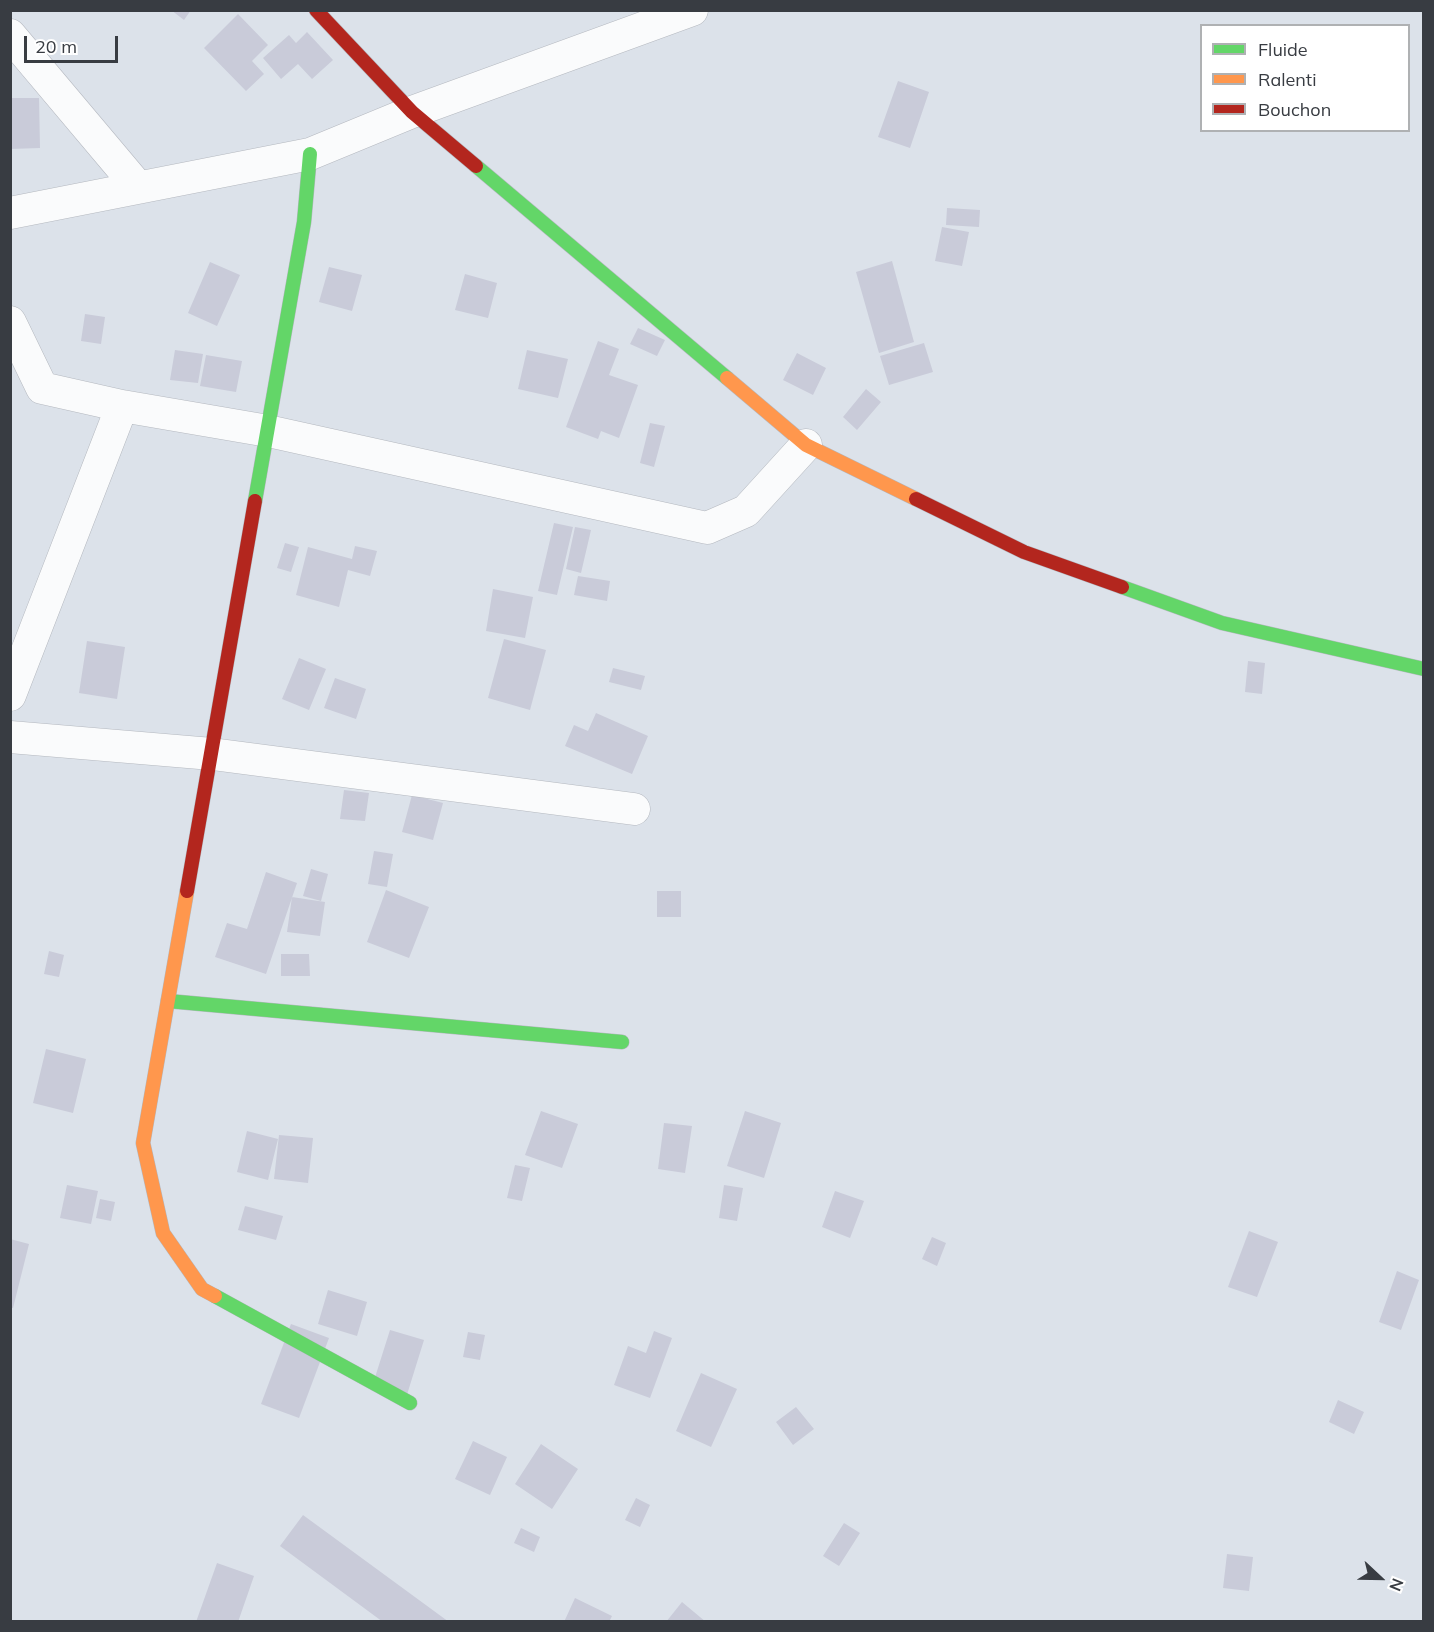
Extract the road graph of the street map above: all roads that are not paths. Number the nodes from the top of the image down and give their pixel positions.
1 (316, 10) edge
2 (692, 10) edge
3 (10, 35) edge
4 (412, 112) junction
5 (310, 154) junction
6 (138, 187) junction
7 (10, 213) edge
8 (10, 322) edge
9 (122, 406) junction
10 (268, 431) junction
11 (806, 445) junction
12 (1424, 669) edge
13 (10, 695) edge
14 (10, 737) edge
15 (212, 754) junction
16 (634, 809) dead end
17 (168, 1001) junction
18 (622, 1042) dead end
19 (410, 1403) dead end

1 - 4 street
2 - 4 street
3 - 6 street
4 - 5 street
4 - 11 street
5 - 6 street
5 - 10 street
6 - 7 street
8 - 9 street
9 - 10 street
9 - 13 street
10 - 11 street
10 - 15 street
11 - 12 street
14 - 15 street
15 - 16 street
15 - 17 street
17 - 18 street
17 - 19 street

